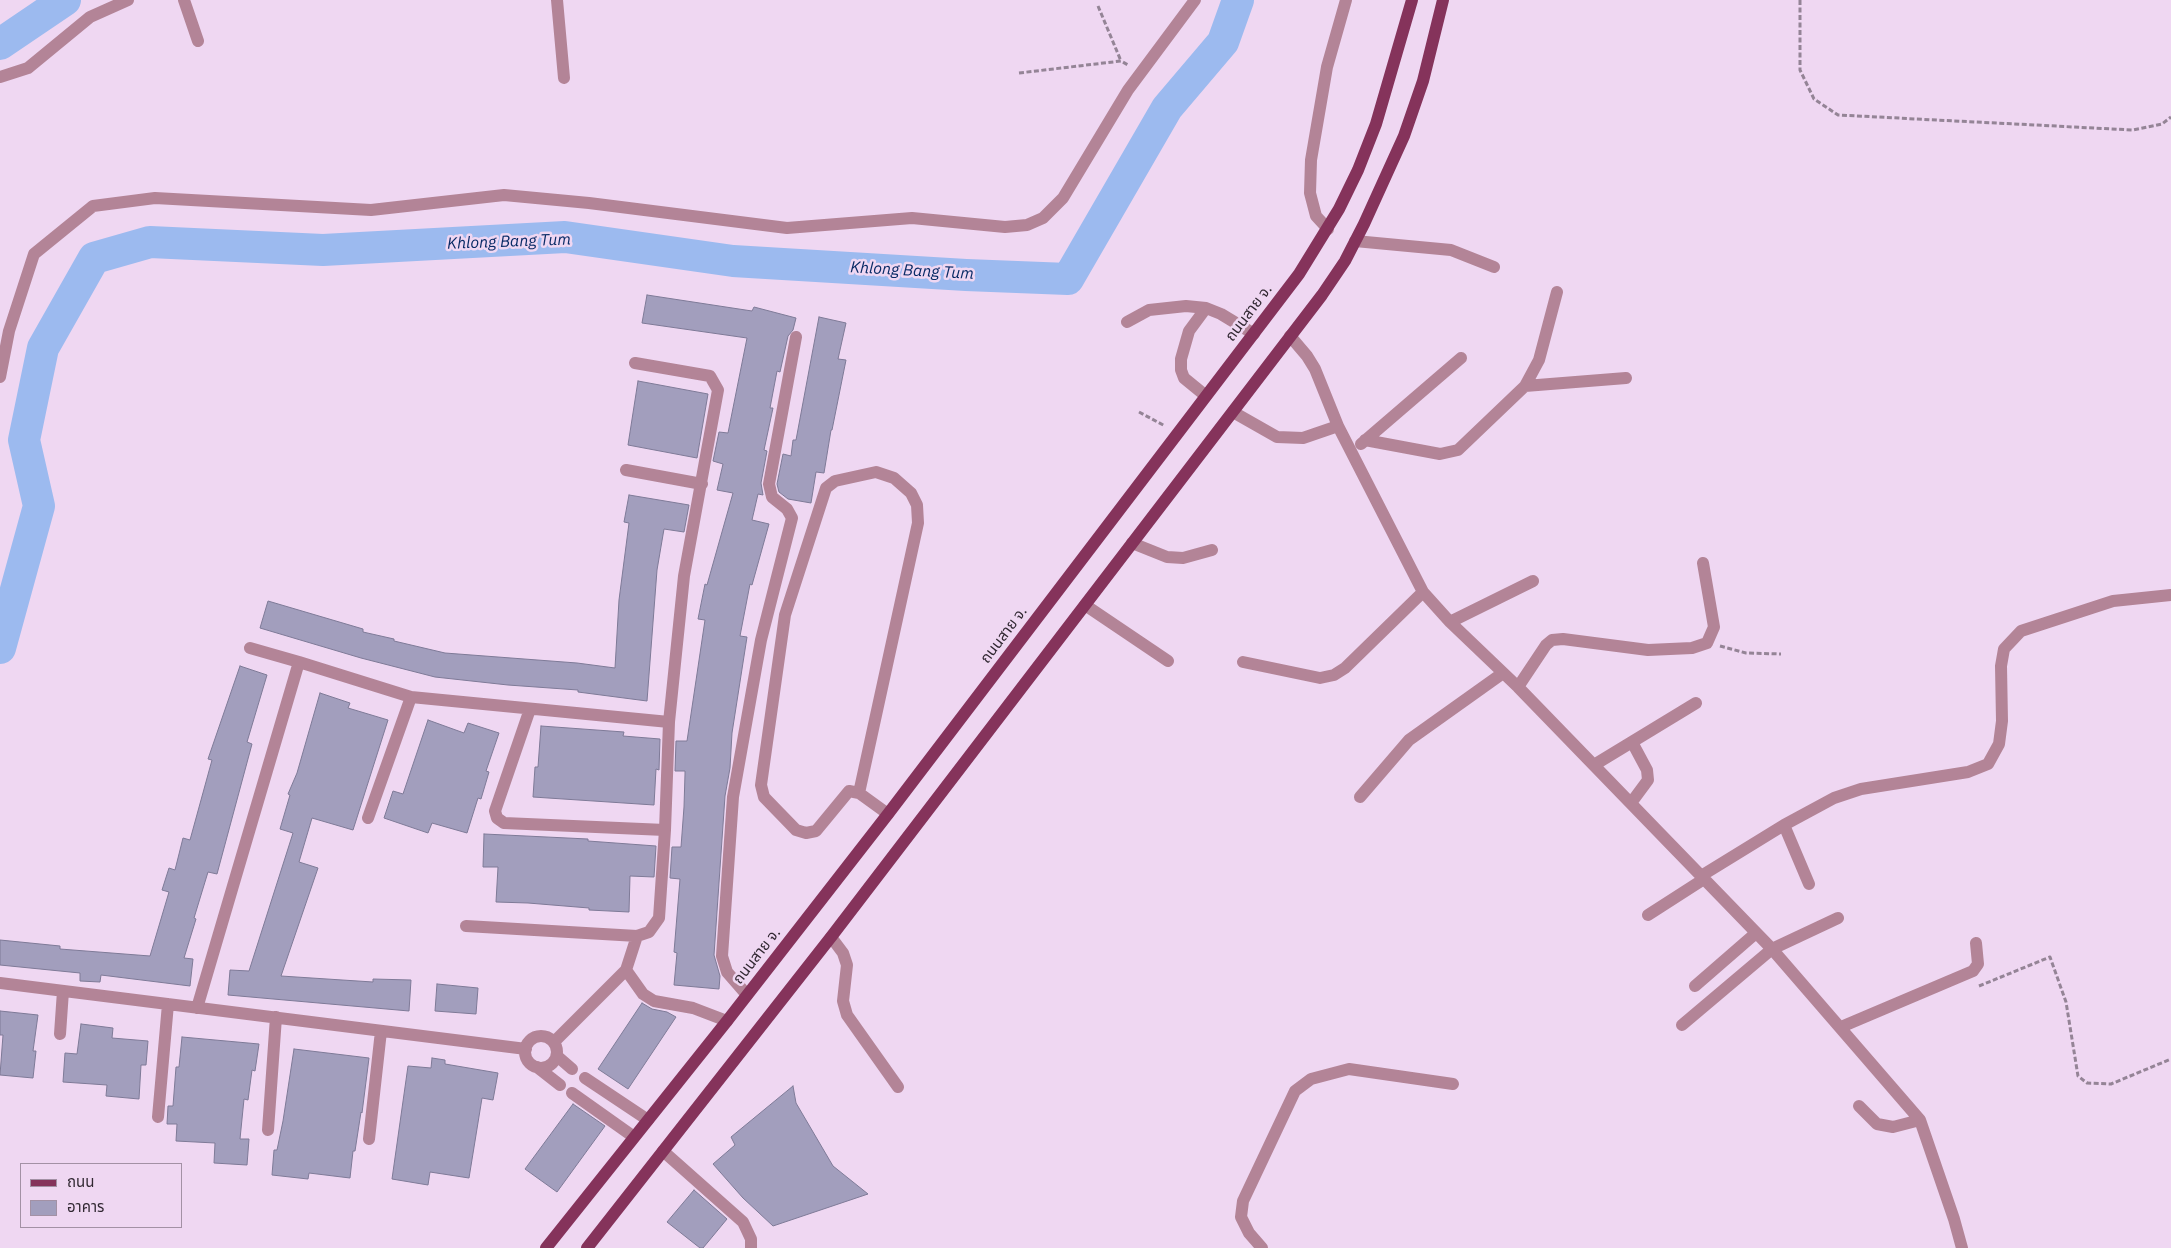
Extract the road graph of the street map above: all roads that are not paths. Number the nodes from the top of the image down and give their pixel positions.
1 (128, 0) edge
2 (184, 0) edge
3 (557, 0) edge
4 (1195, 0) edge
5 (1346, 0) edge
6 (1412, 0) edge
7 (1443, 0) edge
8 (198, 41) dead end
9 (0, 77) edge
10 (564, 78) dead end
11 (1328, 229) junction
12 (1355, 241) junction
13 (1494, 267) dead end
14 (1557, 292) dead end
15 (1206, 308) junction
16 (1127, 322) dead end
17 (1254, 334) junction
18 (1290, 336) junction
19 (796, 337) dead end
20 (1461, 358) dead end
21 (636, 362) dead end
22 (0, 377) edge
23 (1626, 378) dead end
24 (1524, 386) junction
25 (1206, 396) junction
26 (1233, 412) junction
27 (1338, 426) junction
28 (1365, 440) junction
29 (1351, 452) junction
30 (626, 470) dead end
31 (702, 484) junction
32 (1132, 543) junction
33 (1212, 550) dead end
34 (1703, 563) dead end
35 (1533, 581) dead end
36 (1423, 592) junction
37 (2171, 595) edge
38 (1085, 605) junction
39 (1450, 622) junction
40 (250, 648) dead end
41 (1168, 661) dead end
42 (299, 662) junction
43 (1243, 662) dead end
44 (1503, 673) junction
45 (1518, 687) junction
46 (411, 697) junction
47 (1696, 703) dead end
48 (530, 709) junction
49 (669, 722) junction
50 (1632, 742) junction
51 (1594, 765) junction
52 (859, 793) junction
53 (1360, 796) dead end
54 (1631, 803) junction
55 (888, 814) junction
56 (368, 818) dead end
57 (1784, 825) junction
58 (665, 830) junction
59 (1702, 878) junction
60 (1809, 884) dead end
61 (1648, 915) dead end
62 (1838, 918) dead end
63 (466, 926) dead end
64 (1756, 933) junction
65 (637, 936) junction
66 (831, 937) junction
67 (1976, 943) dead end
68 (1772, 950) junction
69 (626, 970) junction
70 (0, 983) edge
71 (1695, 986) dead end
72 (63, 991) junction
73 (748, 995) junction
74 (168, 1004) junction
75 (197, 1008) junction
76 (276, 1017) junction
77 (727, 1021) junction
78 (1682, 1025) dead end
79 (1840, 1027) junction
80 (381, 1031) junction
81 (60, 1034) dead end
82 (554, 1042) junction
83 (526, 1048) junction
84 (557, 1056) junction
85 (537, 1067) junction
86 (572, 1069) dead end
87 (584, 1078) dead end
88 (1453, 1084) dead end
89 (560, 1085) dead end
90 (898, 1087) dead end
91 (572, 1093) dead end
92 (1859, 1106) dead end
93 (158, 1117) dead end
94 (648, 1120) junction
95 (1920, 1120) junction
96 (268, 1130) dead end
97 (634, 1137) junction
98 (370, 1138) dead end
99 (663, 1151) junction
100 (546, 1248) edge
101 (586, 1248) edge
102 (752, 1248) edge
103 (1262, 1248) edge
104 (1962, 1248) edge

1 - 9 street
2 - 8 street
3 - 10 street
4 - 22 street
5 - 11 street
6 - 11 main road, ถนนสาย จ.
7 - 12 main road
11 - 17 main road, ถนนสาย จ.
12 - 13 street
12 - 18 main road
14 - 24 street
15 - 16 street
15 - 17 street
15 - 25 street
17 - 25 main road, ถนนสาย จ.
18 - 26 main road
18 - 27 street
19 - 73 street
20 - 28 street
21 - 31 street
23 - 24 street
24 - 28 street
25 - 55 main road, ถนนสาย จ.
26 - 27 street
26 - 32 main road
27 - 29 street
28 - 29 street
29 - 36 street
30 - 31 street
31 - 49 street
32 - 33 street
32 - 38 main road
34 - 45 street
35 - 39 street
36 - 39 street
36 - 43 street
37 - 57 street
38 - 41 street
38 - 66 main road
39 - 44 street
40 - 42 street
42 - 46 street
42 - 75 street
44 - 45 street
44 - 53 street
45 - 51 street
46 - 48 street
46 - 56 street
47 - 50 street
48 - 49 street
48 - 58 street
49 - 58 street
50 - 51 street
50 - 54 street
51 - 54 street
52 - 52 street
52 - 55 street
54 - 59 street
55 - 73 main road, ถนนสาย จ.
57 - 59 street
57 - 60 street
58 - 65 street
59 - 61 street
59 - 64 street
62 - 68 street
63 - 65 street
64 - 68 street
64 - 71 street
65 - 69 street
66 - 90 street
66 - 99 main road
67 - 79 street
68 - 78 street
68 - 79 street
69 - 77 street
69 - 82 street
70 - 72 street
72 - 74 street
72 - 81 street
73 - 77 main road, ถนนสาย จ.
74 - 75 street
74 - 93 street
75 - 76 street
76 - 80 street
76 - 96 street
77 - 94 main road, ถนนสาย จ.
79 - 95 street
80 - 83 street
80 - 98 street
82 - 83 street
82 - 84 street
83 - 85 street
84 - 85 street
84 - 86 street
85 - 89 street
87 - 94 street
88 - 103 street
91 - 97 street
92 - 95 street
94 - 97 main road, ถนนสาย จ.
95 - 104 street
97 - 100 main road, ถนนสาย จ.
99 - 101 main road
99 - 102 street

